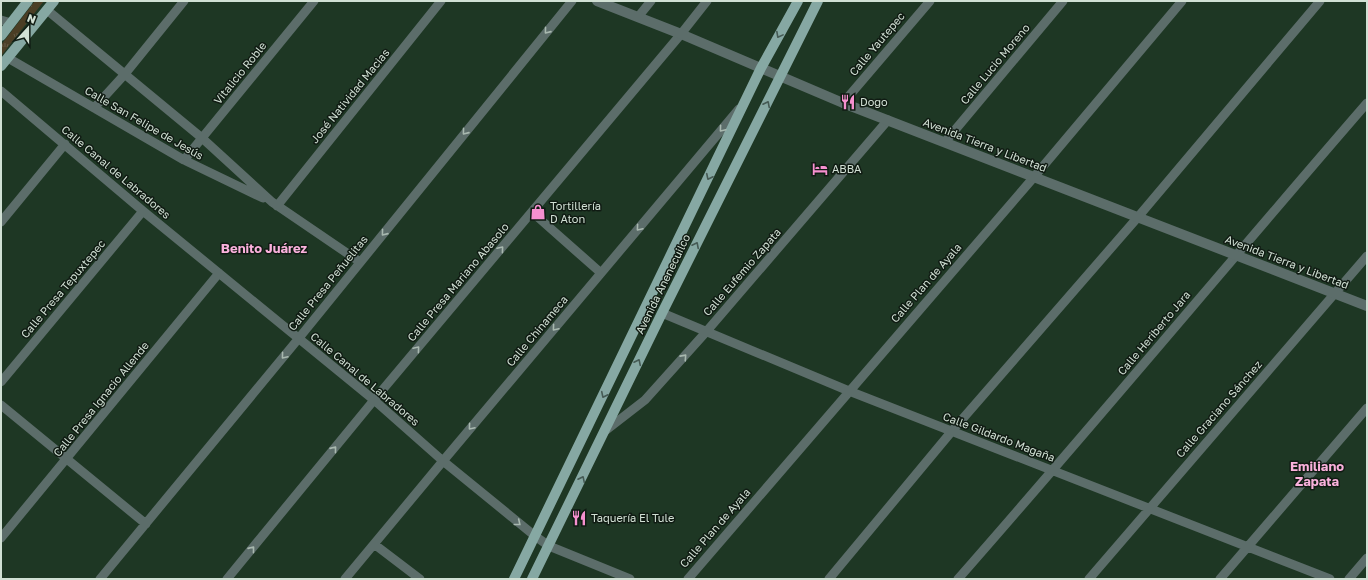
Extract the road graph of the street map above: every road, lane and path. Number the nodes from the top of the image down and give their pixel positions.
1 (28, 1) edge
2 (54, 1) edge
3 (184, 1) edge
4 (314, 1) edge
5 (441, 1) edge
6 (572, 1) edge
7 (597, 1) edge
8 (652, 1) edge
9 (707, 1) edge
10 (798, 1) edge
11 (818, 1) edge
12 (930, 1) edge
13 (1063, 1) edge
14 (1182, 1) edge
15 (1320, 1) edge
16 (47, 10) junction
17 (638, 17) junction
18 (6, 22) edge
19 (681, 34) junction
20 (1, 36) edge
21 (4, 62) edge
22 (761, 68) junction
23 (125, 74) junction
24 (780, 77) junction
25 (1, 91) edge
26 (748, 99) junction
27 (843, 103) junction
28 (1367, 103) edge
29 (94, 108) junction
30 (888, 120) junction
31 (202, 138) junction
32 (945, 142) junction
33 (65, 144) junction
34 (184, 160) junction
35 (1034, 177) junction
36 (275, 204) junction
37 (143, 211) junction
38 (532, 212) junction
39 (1138, 217) junction
40 (1, 222) edge
41 (1236, 255) junction
42 (1367, 256) edge
43 (360, 262) junction
44 (601, 273) junction
45 (219, 274) junction
46 (1335, 294) junction
47 (1367, 306) edge
48 (662, 313) junction
49 (706, 332) junction
50 (299, 338) junction
51 (1, 382) edge
52 (849, 391) junction
53 (374, 400) junction
54 (1, 405) edge
55 (1367, 408) edge
56 (605, 431) junction
57 (952, 431) junction
58 (67, 460) junction
59 (443, 460) junction
60 (1053, 471) junction
61 (1149, 508) junction
62 (146, 524) junction
63 (535, 536) junction
64 (1, 538) edge
65 (374, 544) junction
66 (549, 546) junction
67 (1247, 547) junction
68 (1367, 558) edge
69 (100, 579) edge
70 (227, 579) edge
71 (345, 579) edge
72 (420, 579) edge
73 (514, 579) edge
74 (532, 579) edge
75 (630, 579) edge
76 (688, 579) edge
77 (828, 579) edge
78 (958, 579) edge
79 (1089, 579) edge
80 (1220, 579) edge
81 (1330, 579) edge
82 (1349, 579) edge

1 - 18 main road
2 - 16 main road
3 - 23 street
4 - 31 street, Vitalicio Roble
5 - 36 street, José Natividad Macias
6 -> 43 street, Calle Presa Peñuelitas
7 - 17 street, Avenida Tierra y Libertad
8 - 17 street
9 - 19 street, Calle Presa Mariano Abasolo
10 -> 22 main road, Avenida Anenecuilco
11 - 24 main road, Avenida Anenecuilco
12 - 27 street, Calle Yautepec
13 - 32 street, Calle Lucio Moreno
14 - 35 street, Calle Plan de Ayala
15 - 39 street
16 - 21 main road
16 - 23 street, Calle San Felipe de Jesús
17 - 19 street, Avenida Tierra y Libertad
18 - 20 main road
19 - 22 street, Avenida Tierra y Libertad
19 - 38 street, Calle Presa Mariano Abasolo
21 - 29 street, Calle San Felipe de Jesús
22 - 24 street, Avenida Tierra y Libertad
22 - 26 main road, Avenida Anenecuilco
23 - 29 street
23 - 31 street, Calle San Felipe de Jesús
24 - 27 street, Avenida Tierra y Libertad
48 -> 24 main road, Avenida Anenecuilco
25 - 33 street, Calle Canal de Labradores
26 -> 44 street, Calle Chinameca
26 -> 63 main road, Avenida Anenecuilco
27 - 30 street, Avenida Tierra y Libertad
28 - 41 street, Calle Heriberto Jara
29 - 34 street, Calle San Felipe de Jesús
30 - 32 street, Avenida Tierra y Libertad
30 - 49 street, Calle Eufemio Zapata
31 - 34 street, Vitalicio Roble
31 - 36 street, Calle San Felipe de Jesús
32 - 35 street, Avenida Tierra y Libertad
33 - 37 street, Calle Canal de Labradores
33 - 40 street
34 - 36 street, Calle San Felipe de Jesús
35 - 39 street, Avenida Tierra y Libertad
35 - 52 street, Calle Plan de Ayala
36 - 43 street, Calle San Felipe de Jesús
37 - 45 street, Calle Canal de Labradores
37 - 51 street, Calle Presa Tepuxtepec
38 - 44 street
53 -> 38 street, Calle Presa Mariano Abasolo
39 - 41 street, Avenida Tierra y Libertad
39 - 57 street
41 - 46 street, Avenida Tierra y Libertad
41 - 60 street, Calle Heriberto Jara
42 - 46 street, Calle Graciano Sánchez
43 - 50 street, Calle Presa Peñuelitas
44 -> 59 street, Calle Chinameca
45 - 50 street, Calle Canal de Labradores
45 - 58 street, Calle Presa Ignacio Allende
46 - 47 street, Avenida Tierra y Libertad
46 - 61 street, Calle Graciano Sánchez
48 - 49 street, Calle Gildardo Magaña
56 -> 48 main road, Avenida Anenecuilco
49 - 52 street, Calle Gildardo Magaña
56 -> 49 street, Calle Eufemio Zapata
50 - 53 street, Calle Canal de Labradores
50 -> 62 street, Calle Presa Peñuelitas
52 - 57 street, Calle Gildardo Magaña
52 - 76 street, Calle Plan de Ayala
53 - 59 street, Calle Canal de Labradores
70 -> 53 street, Calle Presa Mariano Abasolo
54 - 58 street
55 - 67 street
66 -> 56 main road, Avenida Anenecuilco
57 - 60 street, Calle Gildardo Magaña
57 - 77 street
58 - 62 street
58 - 64 street, Calle Presa Ignacio Allende
59 -> 63 street, Calle Canal de Labradores
59 - 65 street, Calle Chinameca
60 - 61 street, Calle Gildardo Magaña
60 - 78 street, Calle Heriberto Jara
61 - 67 street, Calle Gildardo Magaña
61 - 79 street, Calle Graciano Sánchez
62 - 69 street, Calle Presa Peñuelitas
63 - 66 street, Calle Canal de Labradores
63 - 73 main road, Avenida Anenecuilco
65 - 71 street, Calle Chinameca
65 - 72 street
66 - 74 main road, Avenida Anenecuilco
66 - 75 street, Calle Canal de Labradores
67 - 80 street
67 - 81 street, Calle Gildardo Magaña
68 - 82 street

